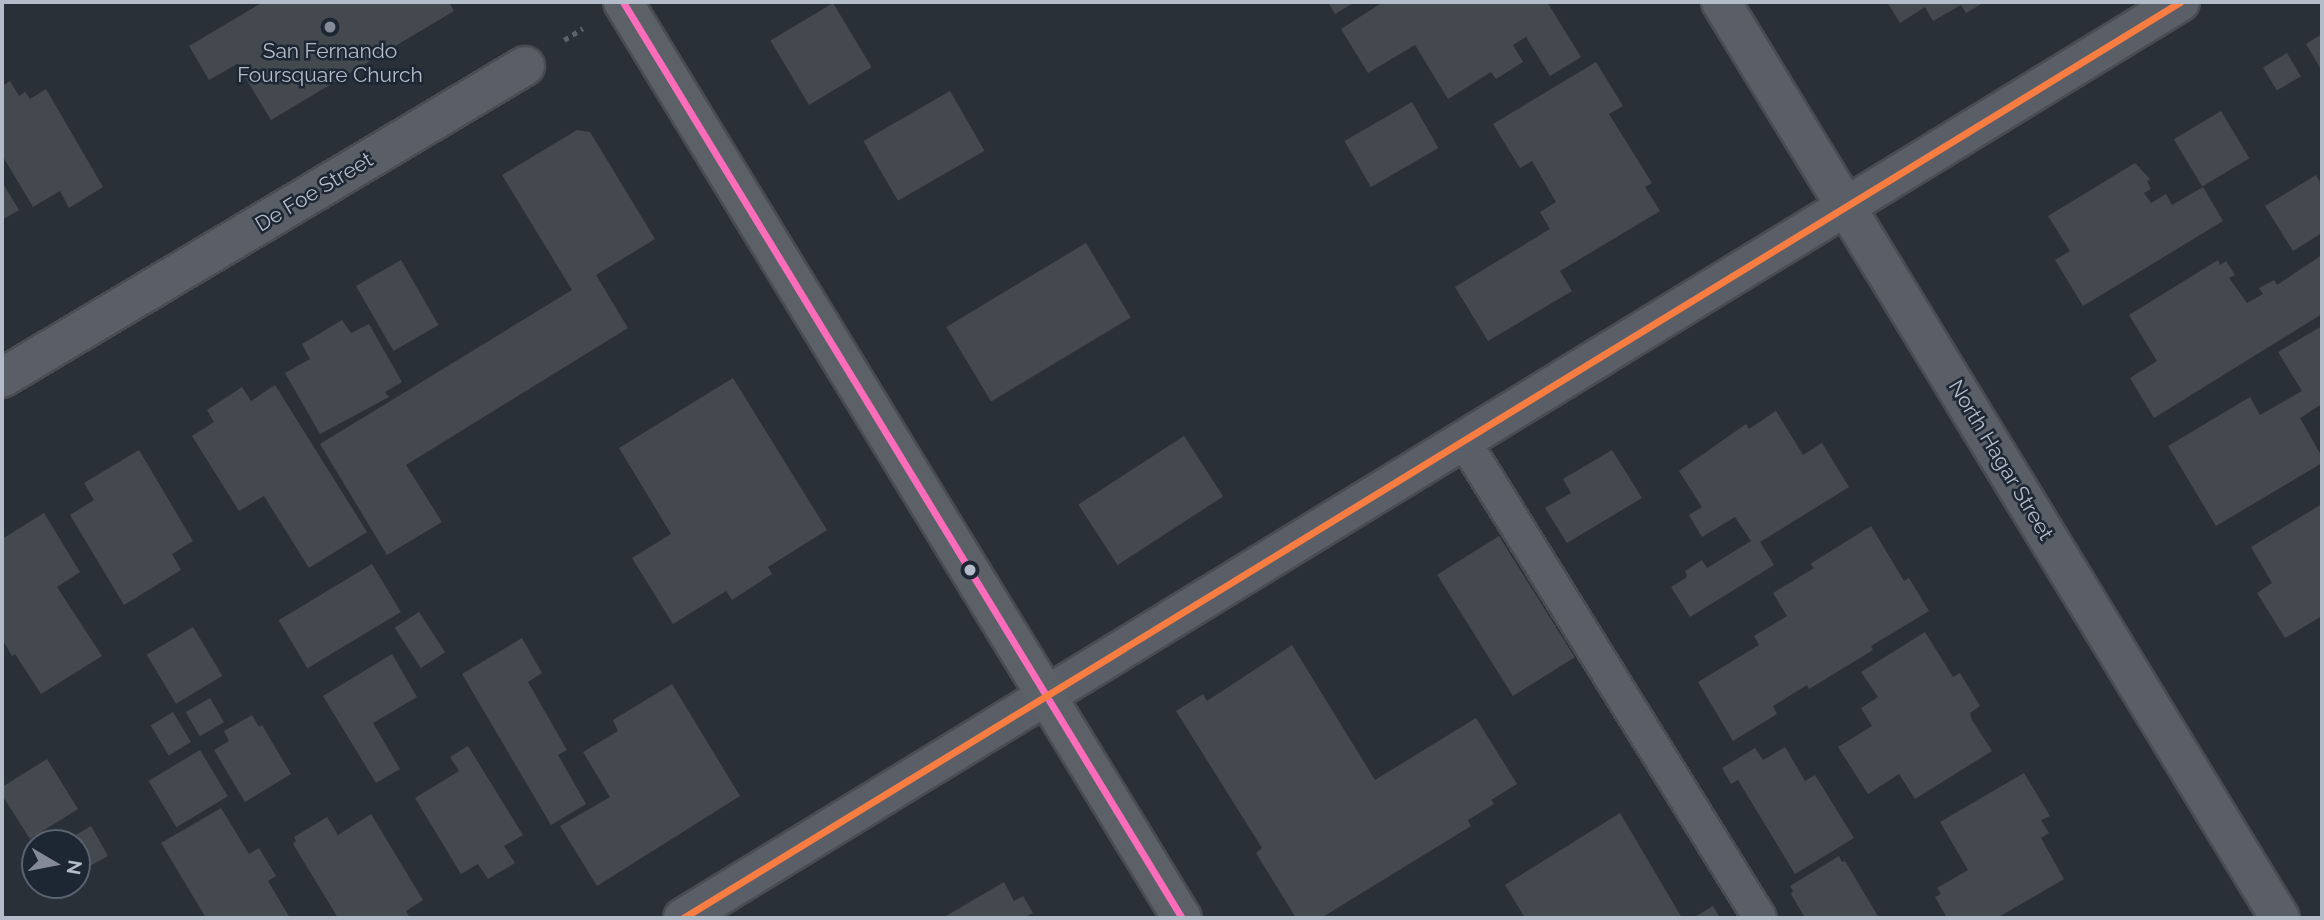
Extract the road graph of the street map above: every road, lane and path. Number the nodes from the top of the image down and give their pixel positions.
1 (623, 2) edge
2 (1721, 2) edge
3 (2180, 2) edge
4 (525, 66) joint
5 (1846, 206) junction
6 (2, 378) edge
7 (1464, 440) junction
8 (1048, 697) junction
9 (683, 918) edge
10 (1182, 918) edge
11 (1760, 918) edge
12 (2280, 918) edge

1 - 4 path
1 - 8 main road
2 - 5 street, North Hagar Street
3 - 5 street
4 - 6 street, De Foe Street
5 - 7 street
5 - 12 street, North Hagar Street
7 - 8 street
7 - 11 lane
8 - 9 street
8 - 10 main road

